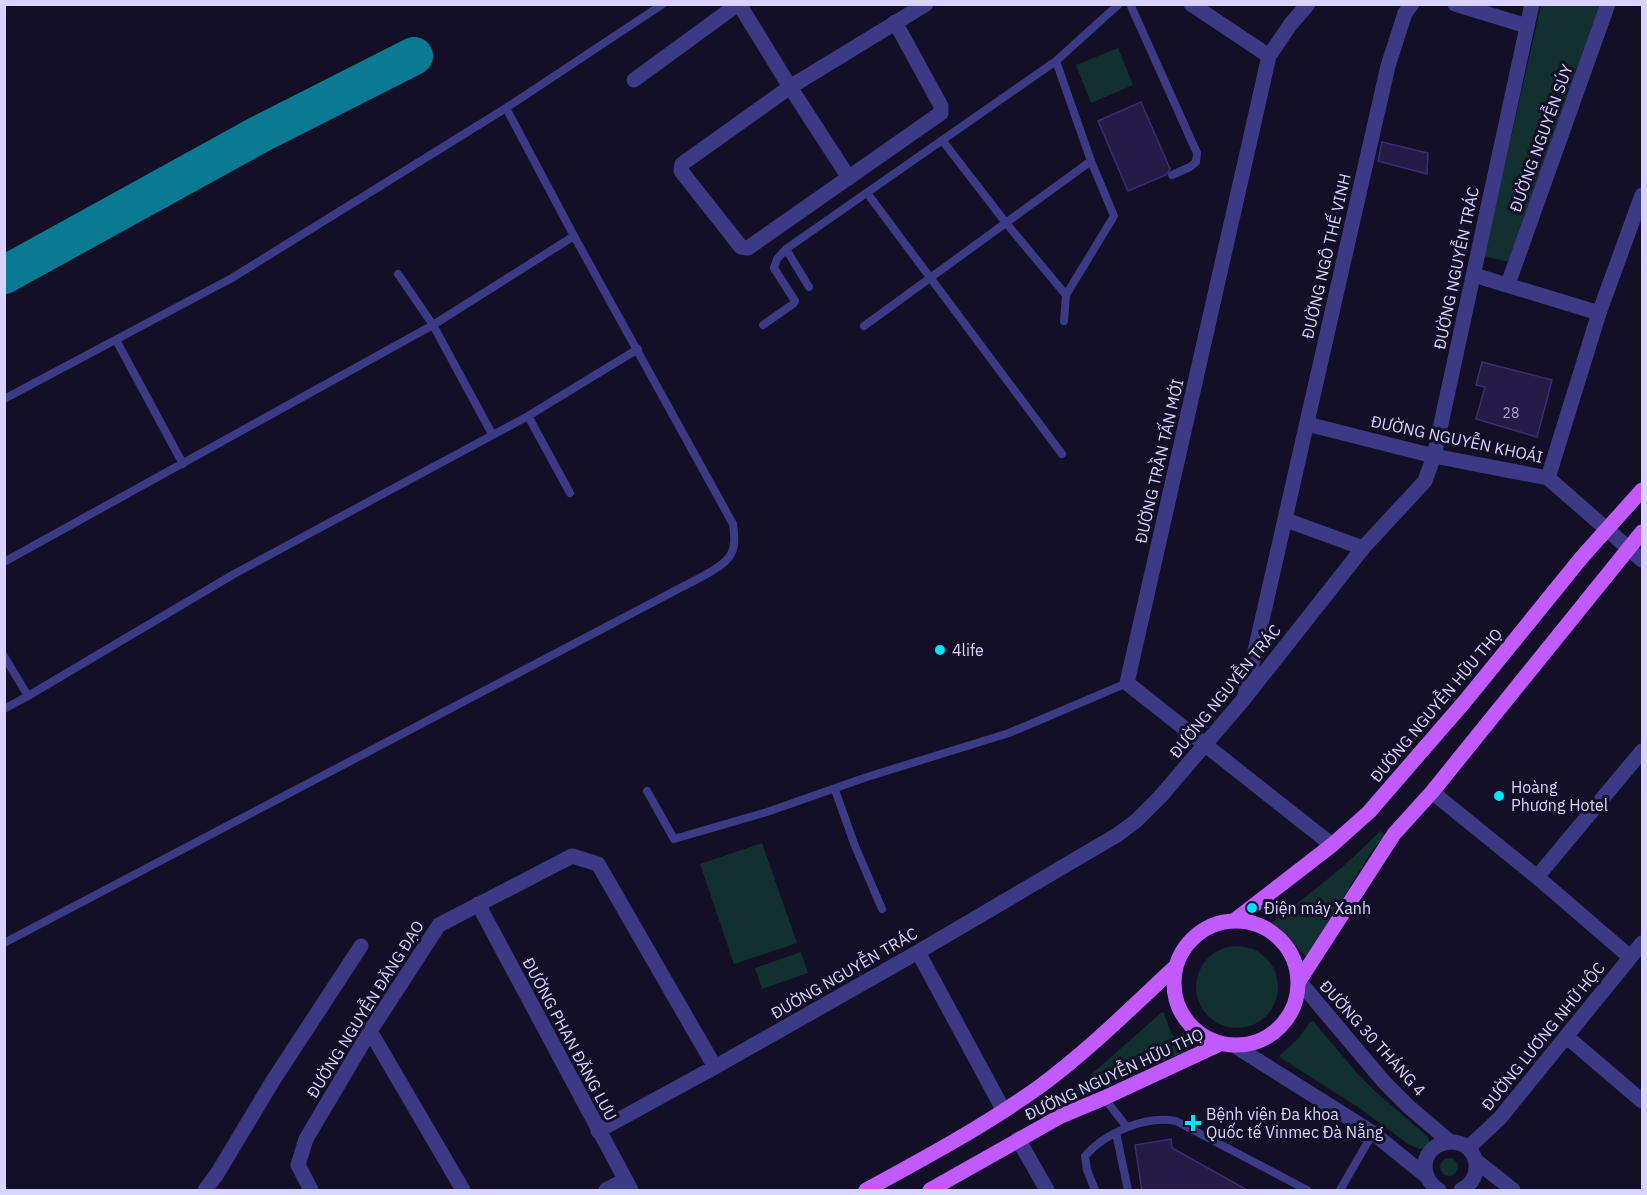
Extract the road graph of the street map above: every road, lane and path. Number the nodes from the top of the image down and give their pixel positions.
1 (663, 4) edge
2 (739, 4) edge
3 (926, 4) edge
4 (1119, 4) edge
5 (1130, 4) edge
6 (1191, 4) edge
7 (1308, 4) edge
8 (1412, 4) edge
9 (1455, 4) edge
10 (1532, 4) edge
11 (1608, 4) edge
12 (895, 22) junction
13 (1527, 26) junction
14 (1269, 56) junction
15 (1056, 61) junction
16 (634, 80) dead end
17 (789, 87) junction
18 (506, 108) junction
19 (942, 140) junction
20 (1091, 161) junction
21 (1172, 175) dead end
22 (849, 178) junction
23 (867, 193) junction
24 (1642, 195) edge
25 (1006, 223) junction
26 (574, 236) junction
27 (786, 249) junction
28 (398, 274) dead end
29 (1474, 274) junction
30 (931, 278) junction
31 (1508, 284) junction
32 (809, 287) dead end
33 (1066, 295) junction
34 (1599, 313) junction
35 (1064, 321) dead end
36 (433, 325) junction
37 (763, 325) dead end
38 (864, 326) dead end
39 (116, 340) junction
40 (638, 349) junction
41 (4, 399) edge
42 (528, 416) junction
43 (1307, 424) junction
44 (492, 434) junction
45 (1062, 454) dead end
46 (1434, 456) junction
47 (183, 464) junction
48 (1548, 477) junction
49 (1642, 490) edge
50 (570, 493) dead end
51 (1286, 520) junction
52 (1607, 530) junction
53 (1642, 532) edge
54 (1363, 548) junction
55 (1629, 549) junction
56 (1642, 560) edge
57 (4, 562) edge
58 (4, 656) edge
59 (1127, 683) junction
60 (28, 696) junction
61 (1243, 700) junction
62 (4, 709) edge
63 (1206, 744) junction
64 (1642, 751) edge
65 (835, 789) junction
66 (647, 791) dead end
67 (1432, 792) junction
68 (1332, 845) junction
69 (1537, 877) junction
70 (478, 904) junction
71 (882, 909) dead end
72 (1235, 920) junction
73 (4, 943) edge
74 (1642, 943) edge
75 (361, 946) dead end
76 (918, 952) junction
77 (1630, 957) junction
78 (1176, 966) junction
79 (1299, 981) junction
80 (369, 1031) junction
81 (1567, 1036) junction
82 (1228, 1045) junction
83 (715, 1067) junction
84 (1104, 1098) junction
85 (1642, 1101) edge
86 (1004, 1111) junction
87 (1127, 1127) junction
88 (598, 1131) junction
89 (1116, 1133) junction
90 (1373, 1133) junction
91 (1018, 1139) junction
92 (1449, 1141) junction
93 (1472, 1154) junction
94 (628, 1185) edge
95 (1432, 1186) edge
96 (205, 1191) edge
97 (311, 1191) edge
98 (463, 1191) edge
99 (606, 1191) edge
100 (866, 1191) edge
101 (930, 1191) edge
102 (1047, 1191) edge
103 (1095, 1191) edge
104 (1128, 1191) edge
105 (1307, 1191) edge
106 (1340, 1191) edge
107 (1461, 1191) edge
108 (1513, 1191) edge

1 - 18 lane
2 - 16 street
2 - 17 street
3 - 12 street
4 - 15 lane
5 - 21 lane
6 - 14 street
7 - 14 street, ĐƯỜNG TRẦN TẤN MỚI
8 - 43 street, ĐƯỜNG NGÔ THẾ VINH
9 - 13 street
10 - 13 street, ĐƯỜNG NGUYỄN TRÁC
11 - 31 street, ĐƯỜNG NGUYỄN SÚY
12 - 17 street
12 - 22 street
13 - 29 street, ĐƯỜNG NGUYỄN TRÁC
14 - 59 street, ĐƯỜNG TRẦN TẤN MỚI
15 - 19 lane
15 - 20 lane
17 - 22 street
17 - 22 street
18 - 26 lane
18 - 39 lane
19 - 23 lane
19 - 25 lane
20 - 25 lane
20 - 33 lane
23 - 27 lane
23 - 30 lane
24 - 34 street
25 - 30 lane
25 - 33 lane
26 - 36 lane
26 - 40 lane
27 - 32 lane
27 - 37 lane
28 - 36 lane
29 - 31 street
29 - 46 street, ĐƯỜNG NGUYỄN TRÁC
30 - 38 lane
30 - 45 lane
31 - 34 street
33 - 35 lane
34 - 48 street
36 - 44 lane
36 - 47 lane
39 - 41 lane
39 - 47 lane
40 - 42 lane
40 - 73 lane
42 - 44 lane
42 - 50 lane
43 - 46 street, ĐƯỜNG NGUYỄN KHOÁI
43 - 51 street, ĐƯỜNG NGÔ THẾ VINH
44 - 60 lane
46 - 48 street, ĐƯỜNG NGUYỄN KHOÁI
46 - 54 street, ĐƯỜNG NGUYỄN TRÁC
47 - 57 lane
48 - 52 street, ĐƯỜNG NGUYỄN KHOÁI
49 - 52 main road, ĐƯỜNG NGUYỄN HỮU THỌ
51 - 54 street
51 - 61 street, ĐƯỜNG NGÔ THẾ VINH
52 - 55 street, ĐƯỜNG NGUYỄN KHOÁI
52 - 68 main road, ĐƯỜNG NGUYỄN HỮU THỌ
53 - 55 main road
54 - 61 street, ĐƯỜNG NGUYỄN TRÁC
55 - 56 street, ĐƯỜNG NGUYỄN KHOÁI
55 - 67 main road
58 - 60 lane
59 - 63 street
59 - 65 lane
60 - 62 lane
61 - 63 street, ĐƯỜNG NGUYỄN TRÁC
63 - 68 street
63 - 76 street, ĐƯỜNG NGUYỄN TRÁC
64 - 69 street
65 - 66 lane
65 - 71 lane
67 - 69 street
67 - 79 main road
68 - 72 main road, ĐƯỜNG NGUYỄN HỮU THỌ
69 - 77 street
70 - 80 street, ĐƯỜNG NGUYỄN ĐĂNG ĐẠO
70 - 83 street, ĐƯỜNG NGUYỄN ĐĂNG ĐẠO
70 - 88 street, ĐƯỜNG PHAN ĐĂNG LƯU
72 - 78 main road
72 - 79 main road
74 - 77 street, ĐƯỜNG LƯƠNG NHỮ HỘC
75 - 96 street
76 - 83 street, ĐƯỜNG NGUYỄN TRÁC
76 - 86 street
77 - 81 street, ĐƯỜNG LƯƠNG NHỮ HỘC
78 - 82 main road
78 - 86 main road, ĐƯỜNG NGUYỄN HỮU THỌ
79 - 82 main road
79 - 92 street, ĐƯỜNG 30 THÁNG 4
80 - 97 street, ĐƯỜNG NGUYỄN ĐĂNG ĐẠO
80 - 98 street
81 - 85 street
81 - 93 street, ĐƯỜNG LƯƠNG NHỮ HỘC
82 - 84 main road, ĐƯỜNG NGUYỄN HỮU THỌ
82 - 90 street
83 - 88 street, ĐƯỜNG NGUYỄN TRÁC
84 - 87 lane
84 - 91 main road, ĐƯỜNG NGUYỄN HỮU THỌ
86 - 100 main road, ĐƯỜNG NGUYỄN HỮU THỌ
87 - 89 lane
87 - 105 lane
88 - 94 street, ĐƯỜNG PHAN ĐĂNG LƯU
89 - 103 lane
89 - 104 lane
90 - 95 street
90 - 106 lane
91 - 101 main road, ĐƯỜNG NGUYỄN HỮU THỌ
91 - 102 street
92 - 93 street
92 - 95 street
93 - 107 street
93 - 108 street
94 - 99 street

